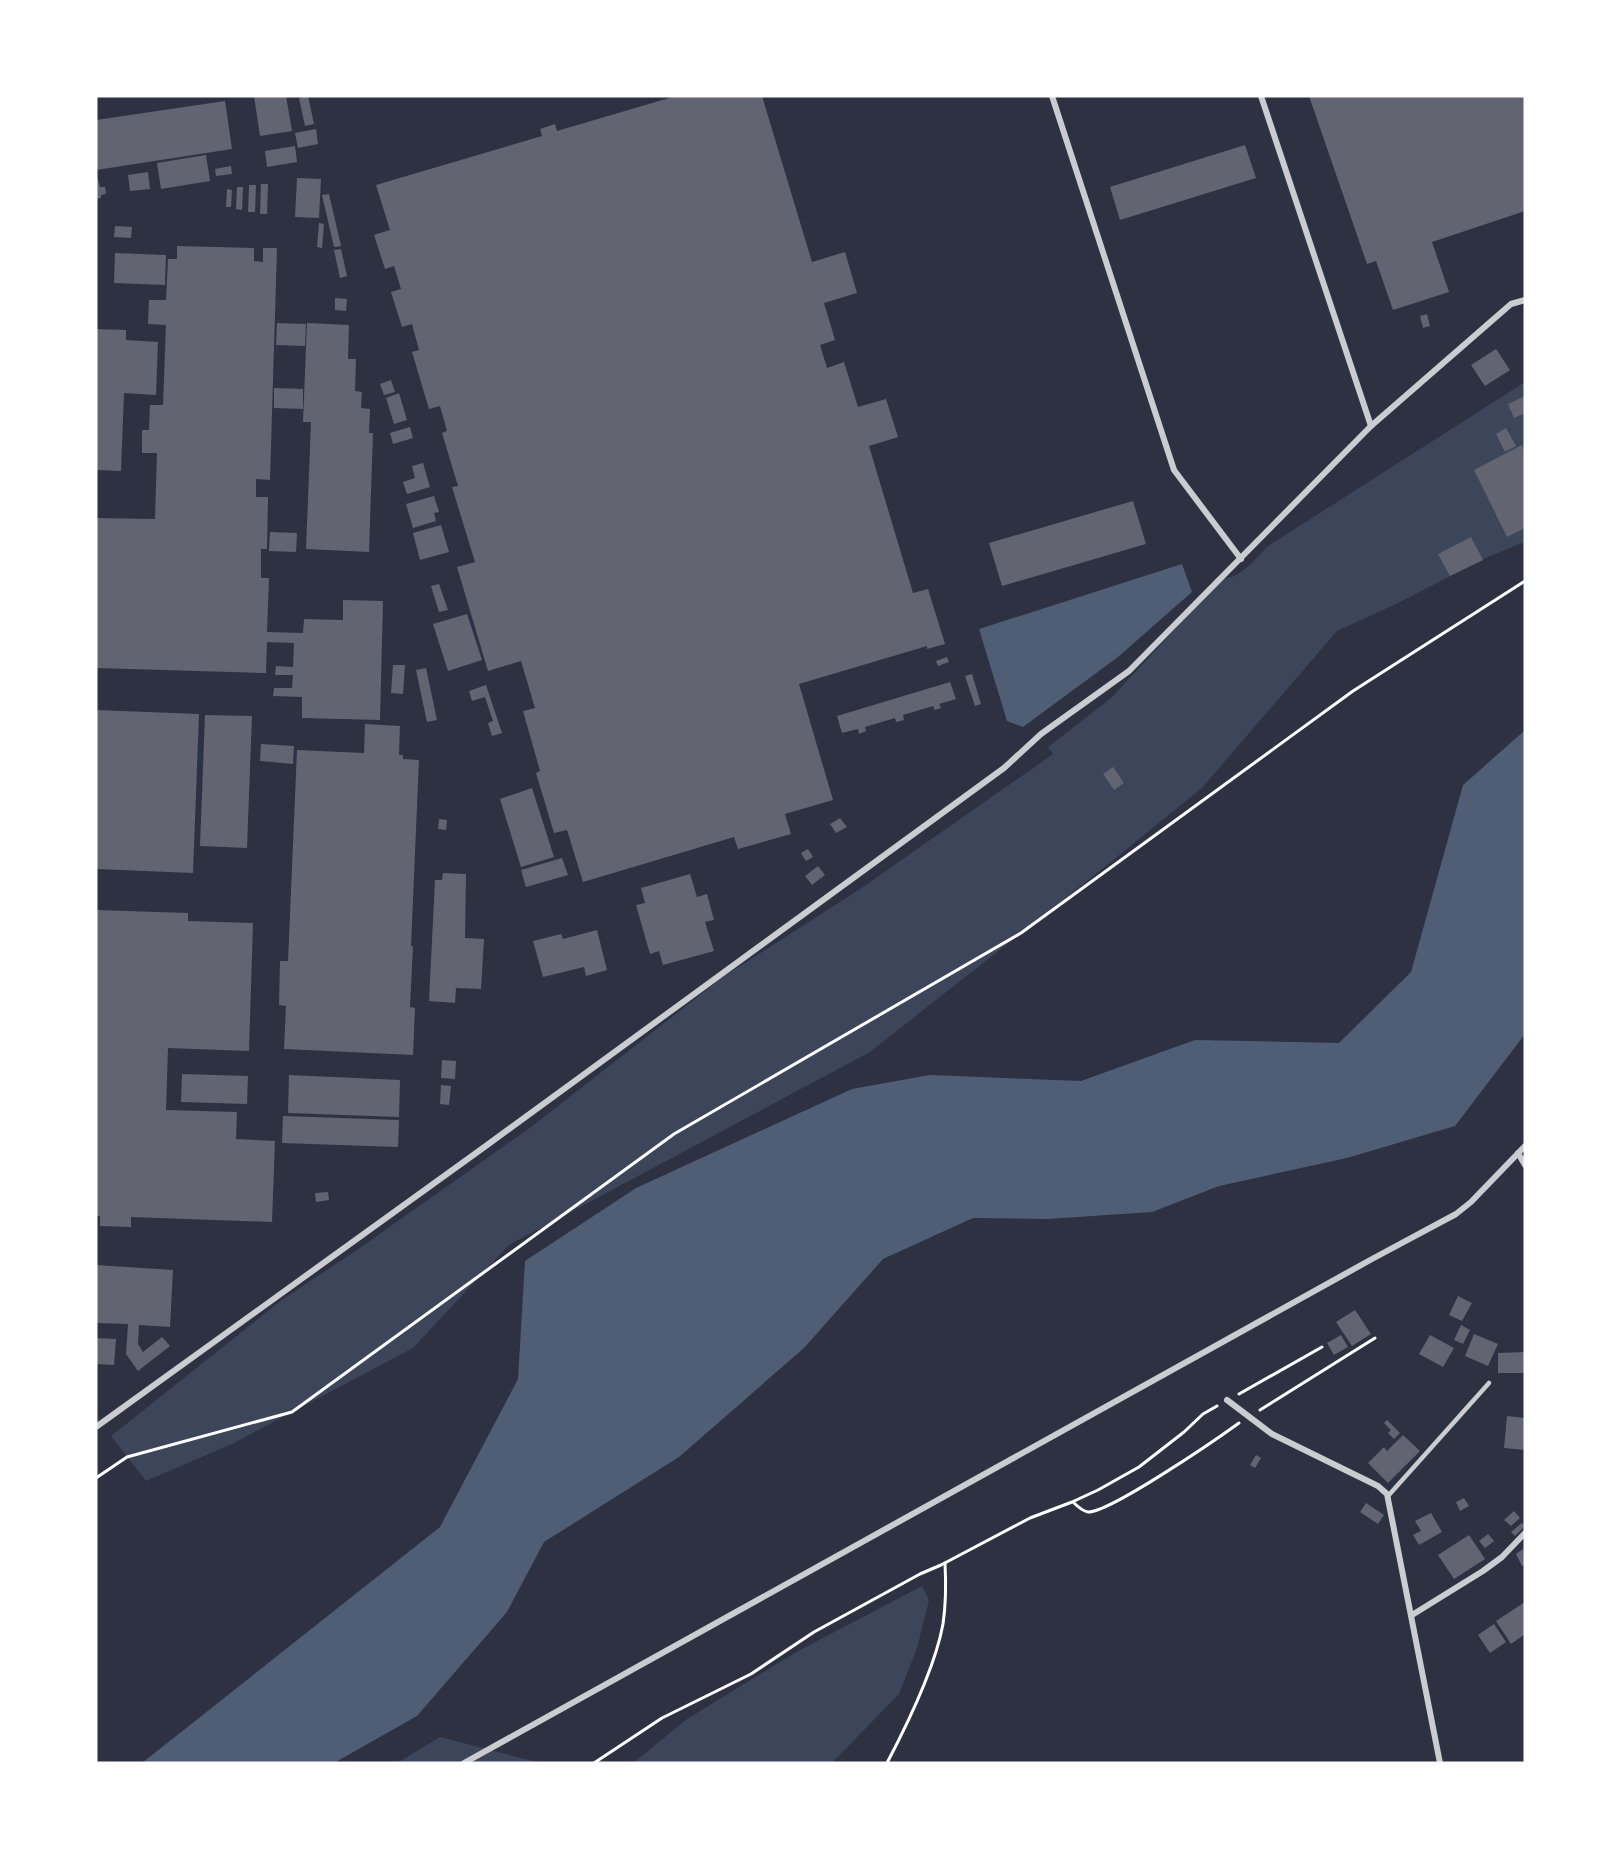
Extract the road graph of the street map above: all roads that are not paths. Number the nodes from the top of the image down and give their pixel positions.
1 (1052, 96) edge
2 (1261, 96) edge
3 (1525, 300) edge
4 (1371, 426) junction
5 (1241, 559) junction
6 (1525, 1146) edge
7 (1518, 1153) junction
8 (1525, 1165) edge
9 (1489, 1383) dead end
10 (1227, 1400) road end
11 (96, 1427) edge
12 (1388, 1496) junction
13 (1525, 1533) edge
14 (1412, 1615) junction
15 (464, 1763) edge
16 (1440, 1763) edge

1 - 5 street
2 - 4 street
3 - 4 street
4 - 5 street
5 - 11 street
6 - 7 street
7 - 8 street
7 - 15 street
9 - 12 lane
10 - 12 street
12 - 14 street
13 - 14 street
14 - 16 street

